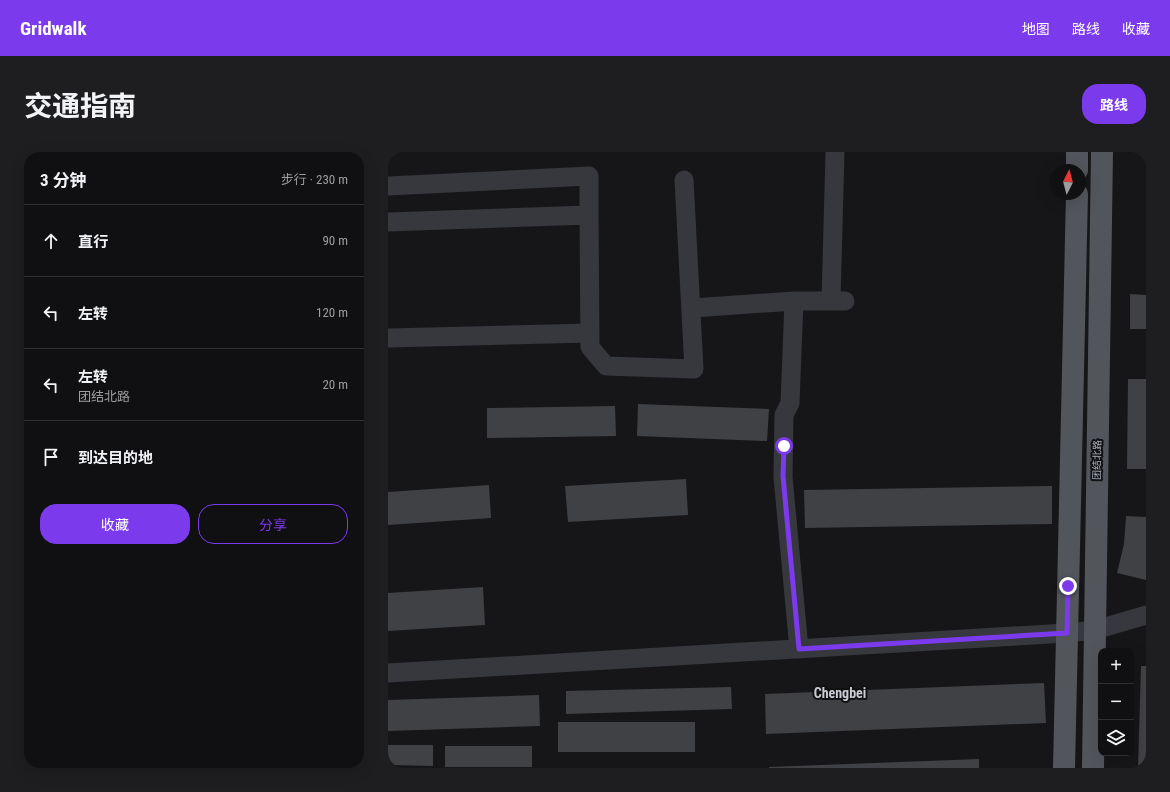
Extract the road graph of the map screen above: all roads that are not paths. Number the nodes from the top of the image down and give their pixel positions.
1 (835, 152) edge
2 (1078, 152) edge
3 (1102, 152) edge
4 (1077, 164) edge
5 (684, 180) dead end
6 (388, 186) edge
7 (1076, 200) edge
8 (589, 215) junction
9 (388, 222) edge
10 (794, 301) junction
11 (692, 308) junction
12 (590, 333) junction
13 (388, 338) edge
14 (1146, 615) edge
15 (1095, 630) junction
16 (1067, 633) junction
17 (799, 649) junction
18 (388, 673) edge
19 (1064, 768) edge
20 (1093, 768) edge

1 - 10 street
2 - 4 main road
3 - 15 main road, 团结北路
5 - 11 street
6 - 8 street
7 - 16 main road
8 - 9 street
8 - 12 street
10 - 11 street
10 - 17 street
11 - 12 street
12 - 13 street
14 - 15 street
15 - 16 street
15 - 20 main road, 团结北路
16 - 17 street
16 - 19 main road
17 - 18 street

